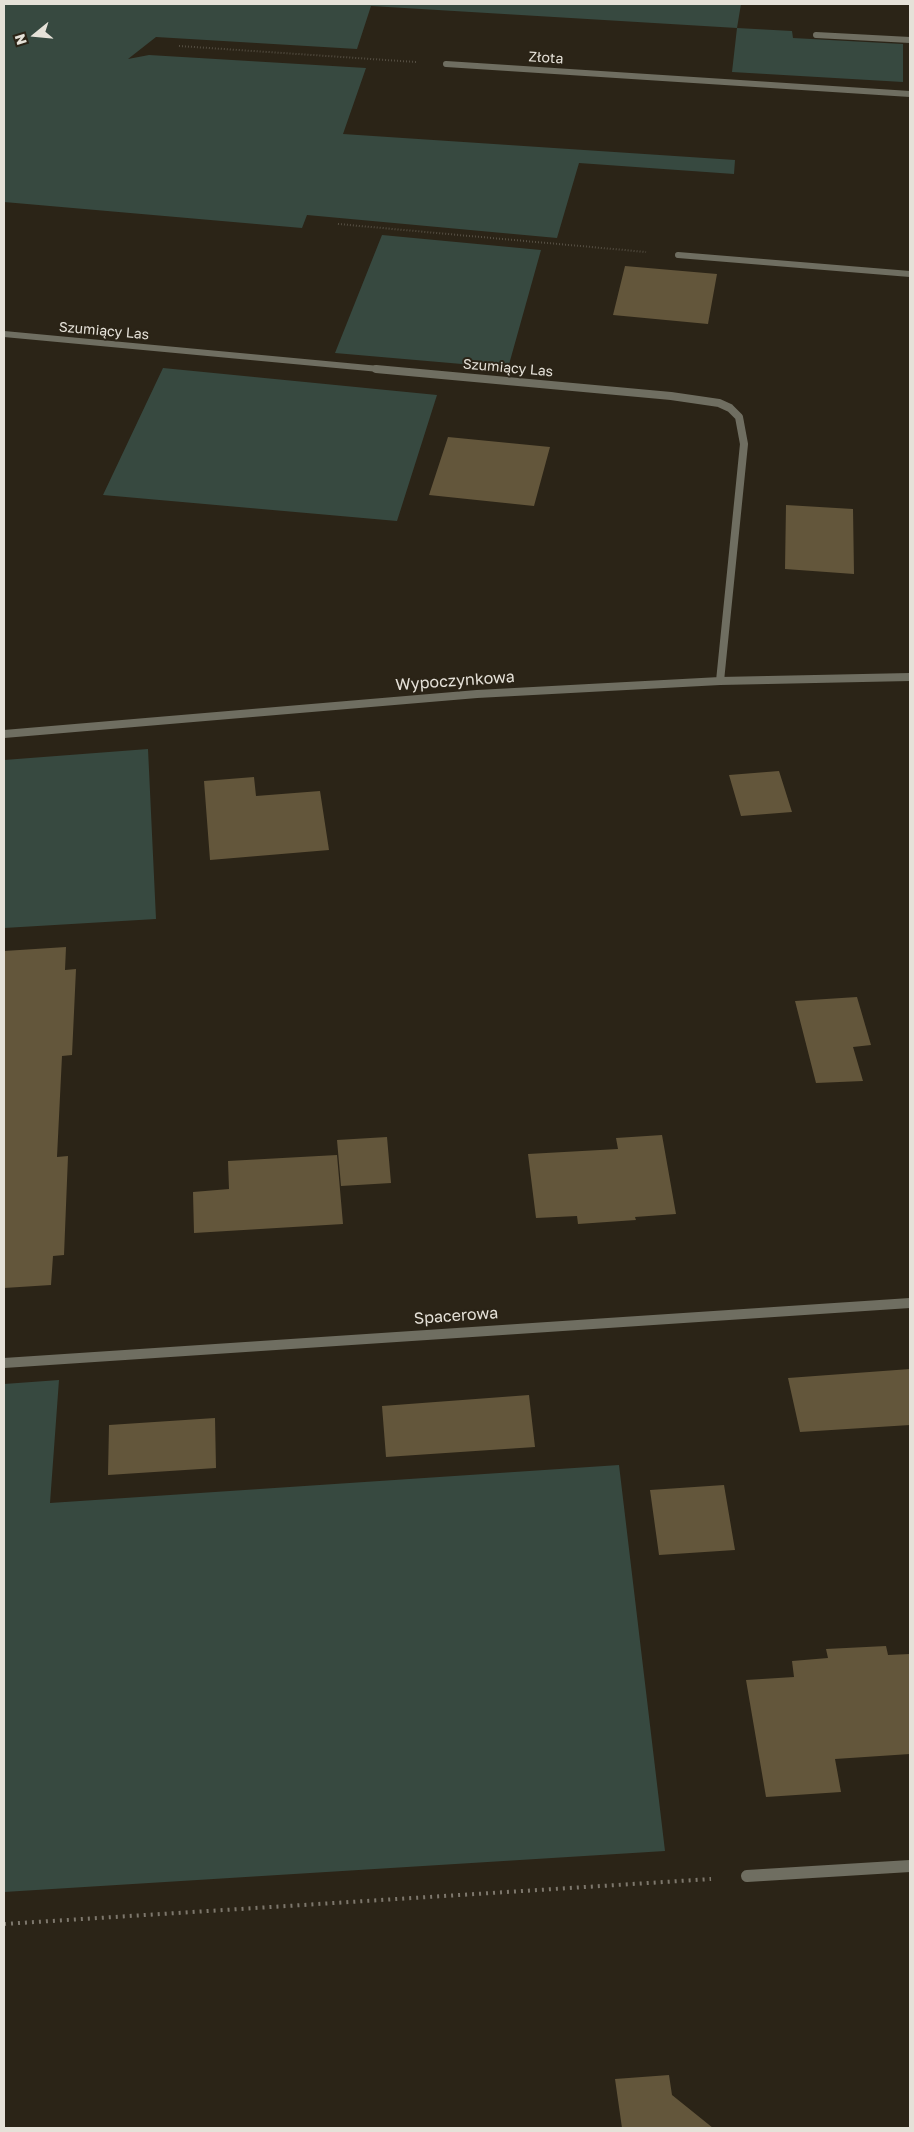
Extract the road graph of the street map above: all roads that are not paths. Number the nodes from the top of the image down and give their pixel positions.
1 (816, 34) dead end
2 (910, 40) edge
3 (446, 64) road end
4 (910, 94) edge
5 (678, 255) road end
6 (910, 274) edge
7 (4, 334) edge
8 (910, 677) edge
9 (720, 681) junction
10 (4, 734) edge
11 (910, 1302) edge
12 (4, 1363) edge
13 (910, 1866) edge
14 (747, 1876) road end

1 - 2 street
3 - 4 street, Złota
5 - 6 street
7 - 9 street, Szumiący Las
8 - 9 street, Wypoczynkowa
9 - 10 street, Wypoczynkowa
11 - 12 street, Spacerowa
13 - 14 street

